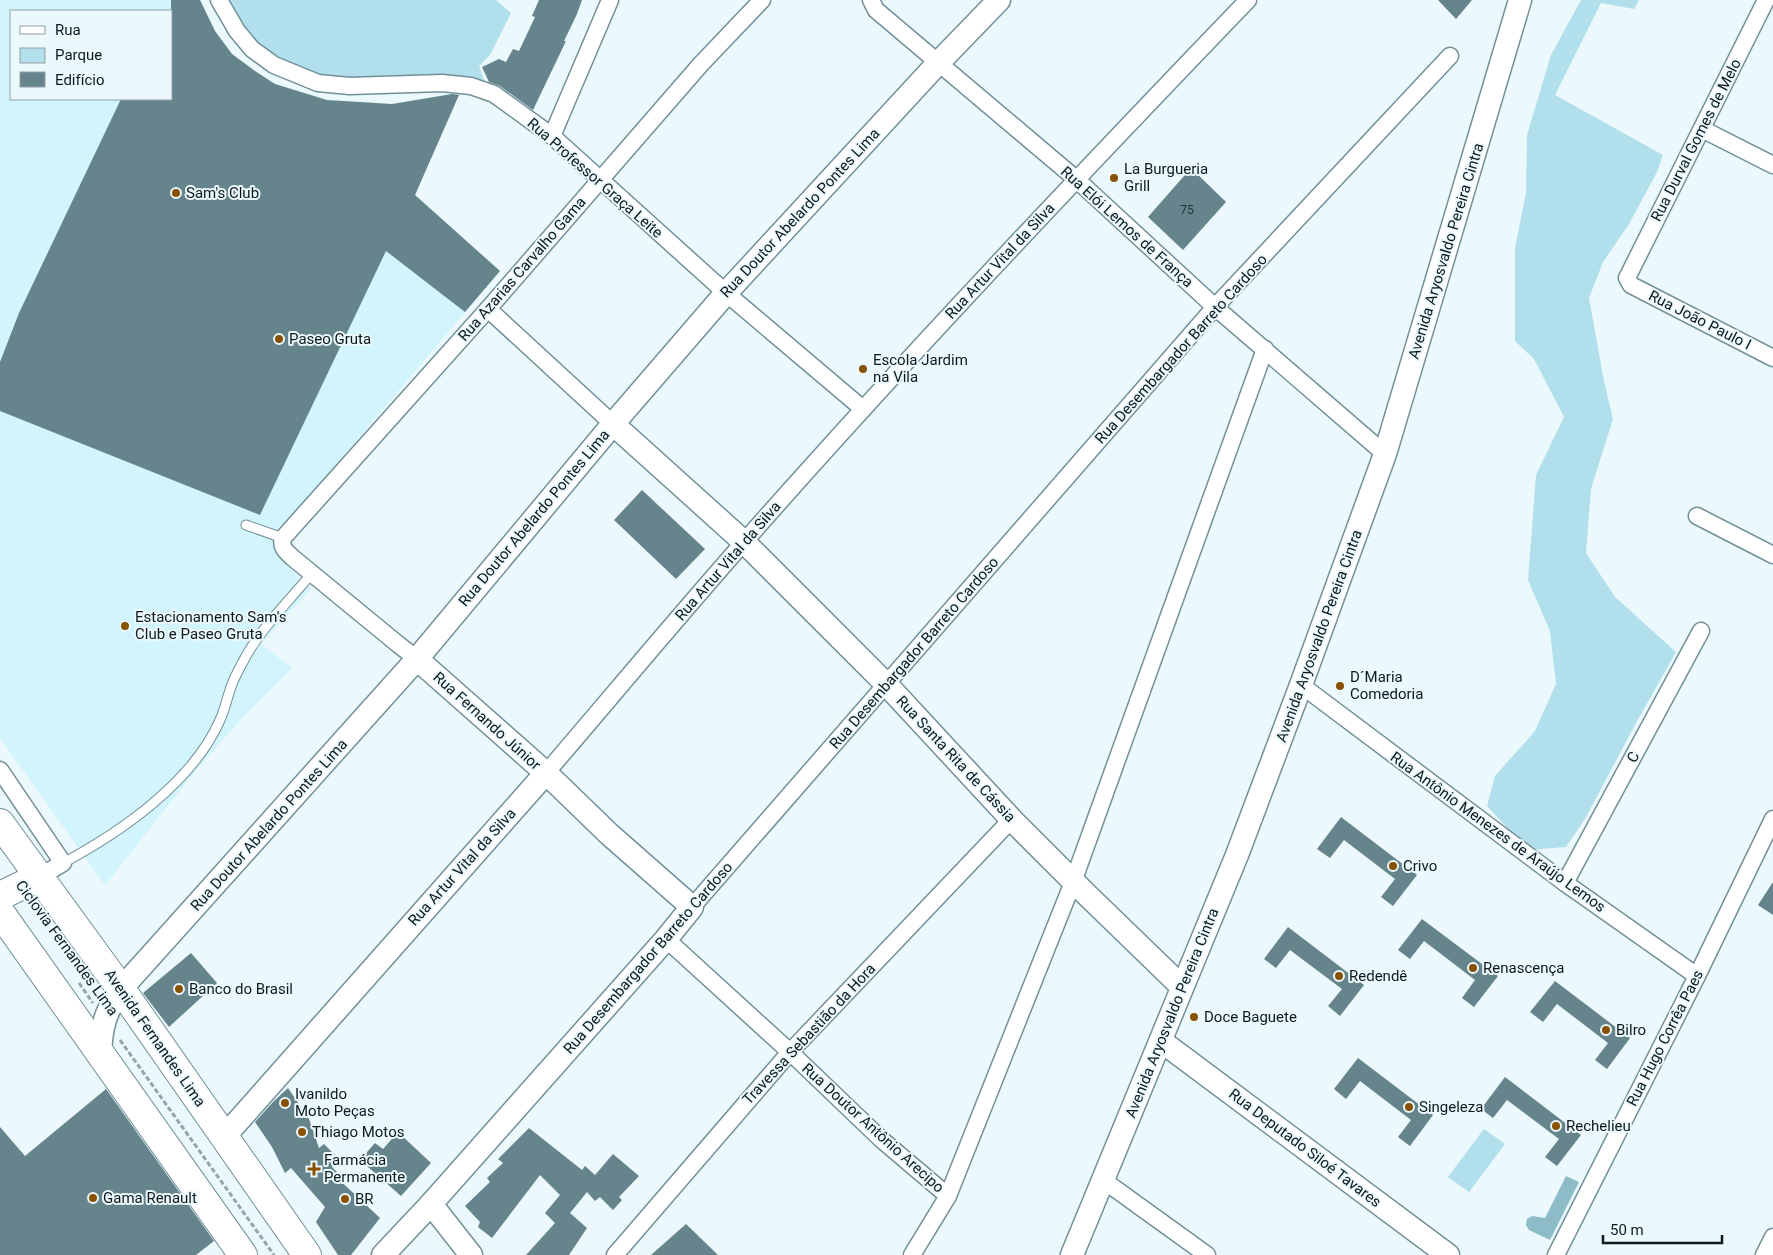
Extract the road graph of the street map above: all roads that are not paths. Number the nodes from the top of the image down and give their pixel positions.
1 (218, 0) edge
2 (610, 0) edge
3 (762, 0) edge
4 (871, 0) edge
5 (999, 0) edge
6 (1248, 0) edge
7 (1520, 0) edge
8 (1766, 0) edge
9 (1450, 56) dead end
10 (940, 62) junction
11 (1702, 129) junction
12 (552, 136) junction
13 (1773, 165) edge
14 (1076, 179) junction
15 (600, 180) junction
16 (1628, 280) joint
17 (726, 293) junction
18 (1215, 307) junction
19 (488, 309) junction
20 (1265, 349) junction
21 (1773, 358) edge
22 (863, 409) junction
23 (613, 424) junction
24 (1385, 454) junction
25 (1697, 516) dead end
26 (246, 525) dead end
27 (283, 538) junction
28 (744, 542) junction
29 (1773, 555) edge
30 (312, 573) junction
31 (1701, 631) dead end
32 (417, 659) junction
33 (887, 685) junction
34 (1301, 685) junction
35 (0, 770) edge
36 (546, 773) junction
37 (1773, 819) edge
38 (1012, 820) junction
39 (0, 823) edge
40 (63, 863) junction
41 (39, 876) junction
42 (1073, 882) junction
43 (1565, 882) junction
44 (0, 896) edge
45 (692, 908) junction
46 (0, 912) edge
47 (666, 939) junction
48 (1697, 976) junction
49 (1182, 986) junction
50 (121, 989) junction
51 (1161, 1041) junction
52 (790, 1052) junction
53 (100, 1055) junction
54 (224, 1137) junction
55 (1103, 1180) junction
56 (948, 1196) junction
57 (431, 1204) junction
58 (1773, 1237) edge
59 (238, 1253) edge
60 (308, 1255) edge
61 (383, 1255) edge
62 (471, 1255) edge
63 (615, 1255) edge
64 (912, 1255) edge
65 (1072, 1255) edge
66 (1207, 1255) edge
67 (1448, 1255) edge
68 (1556, 1255) edge
69 (1764, 1255) edge

1 - 12 street, Rua Professor Graça Leite
2 - 12 street
3 - 15 street, Rua Azarias Carvalho Gama
4 - 10 street, Rua Elói Lemos de França
5 - 10 main road, Rua Doutor Abelardo Pontes Lima
6 - 14 street, Rua Artur Vital da Silva
7 - 24 main road, Avenida Aryosvaldo Pereira Cintra
8 - 11 street, Rua Durval Gomes de Melo
9 - 18 street, Rua Desembargador Barreto Cardoso
10 - 14 street, Rua Elói Lemos de França
10 - 17 main road, Rua Doutor Abelardo Pontes Lima
11 - 13 street
11 - 16 street, Rua Durval Gomes de Melo
12 - 15 street, Rua Professor Graça Leite
14 - 18 street, Rua Elói Lemos de França
14 - 22 street, Rua Artur Vital da Silva
15 - 17 street, Rua Professor Graça Leite
15 - 19 street, Rua Azarias Carvalho Gama
16 - 21 street, Rua João Paulo I
17 - 22 street, Rua Professor Graça Leite
17 - 23 main road, Rua Doutor Abelardo Pontes Lima
18 - 20 street, Rua Elói Lemos de França
18 - 33 street, Rua Desembargador Barreto Cardoso
19 - 23 street, Rua Santa Rita de Cássia
19 - 27 street, Rua Azarias Carvalho Gama
20 - 24 street, Rua Elói Lemos de França
20 - 42 street
22 - 28 street, Rua Artur Vital da Silva
23 - 28 main road, Rua Santa Rita de Cássia
23 - 32 main road, Rua Doutor Abelardo Pontes Lima
24 - 34 main road, Avenida Aryosvaldo Pereira Cintra
25 - 29 street
26 - 27 lane
27 - 30 street, Rua Fernando Júnior
28 - 33 main road, Rua Santa Rita de Cássia
28 - 36 street, Rua Artur Vital da Silva
30 - 32 street, Rua Fernando Júnior
30 - 40 lane
31 - 43 street, C
32 - 36 main road, Rua Fernando Júnior
32 - 50 main road, Rua Doutor Abelardo Pontes Lima
33 - 38 main road, Rua Santa Rita de Cássia
33 - 45 street, Rua Desembargador Barreto Cardoso
34 - 43 street, Rua Antônio Menezes de Araújo Lemos
34 - 49 main road, Avenida Aryosvaldo Pereira Cintra
35 - 40 street
36 - 45 main road, Rua Fernando Júnior
36 - 54 main road, Rua Artur Vital da Silva
37 - 48 street, Rua Hugo Corrêa Paes
38 - 42 main road, Rua Santa Rita de Cássia
38 - 52 street, Travessa Sebastião da Hora
39 - 41 highway, Avenida Fernandes Lima
40 - 41 street
41 - 44 highway
41 - 50 highway, Avenida Fernandes Lima
42 - 49 main road, Rua Santa Rita de Cássia
42 - 56 street
43 - 48 street, Rua Antônio Menezes de Araújo Lemos
45 - 47 main road, Rua Desembargador Barreto Cardoso
46 - 53 highway
47 - 52 street, Rua Doutor Antônio Arecipo
47 - 57 main road, Rua Desembargador Barreto Cardoso
48 - 68 street, Rua Hugo Corrêa Paes
49 - 51 main road, Avenida Aryosvaldo Pereira Cintra
50 - 53 main road, Rua Doutor Abelardo Pontes Lima
50 - 54 highway, Avenida Fernandes Lima
51 - 55 main road, Avenida Aryosvaldo Pereira Cintra
51 - 67 main road, Rua Deputado Siloé Tavares
52 - 56 street, Rua Doutor Antônio Arecipo
52 - 63 street, Travessa Sebastião da Hora
53 - 59 highway
54 - 60 highway, Avenida Fernandes Lima
55 - 65 main road, Avenida Aryosvaldo Pereira Cintra
55 - 66 street
56 - 64 street
57 - 61 main road, Rua Desembargador Barreto Cardoso
57 - 62 main road
58 - 69 street

